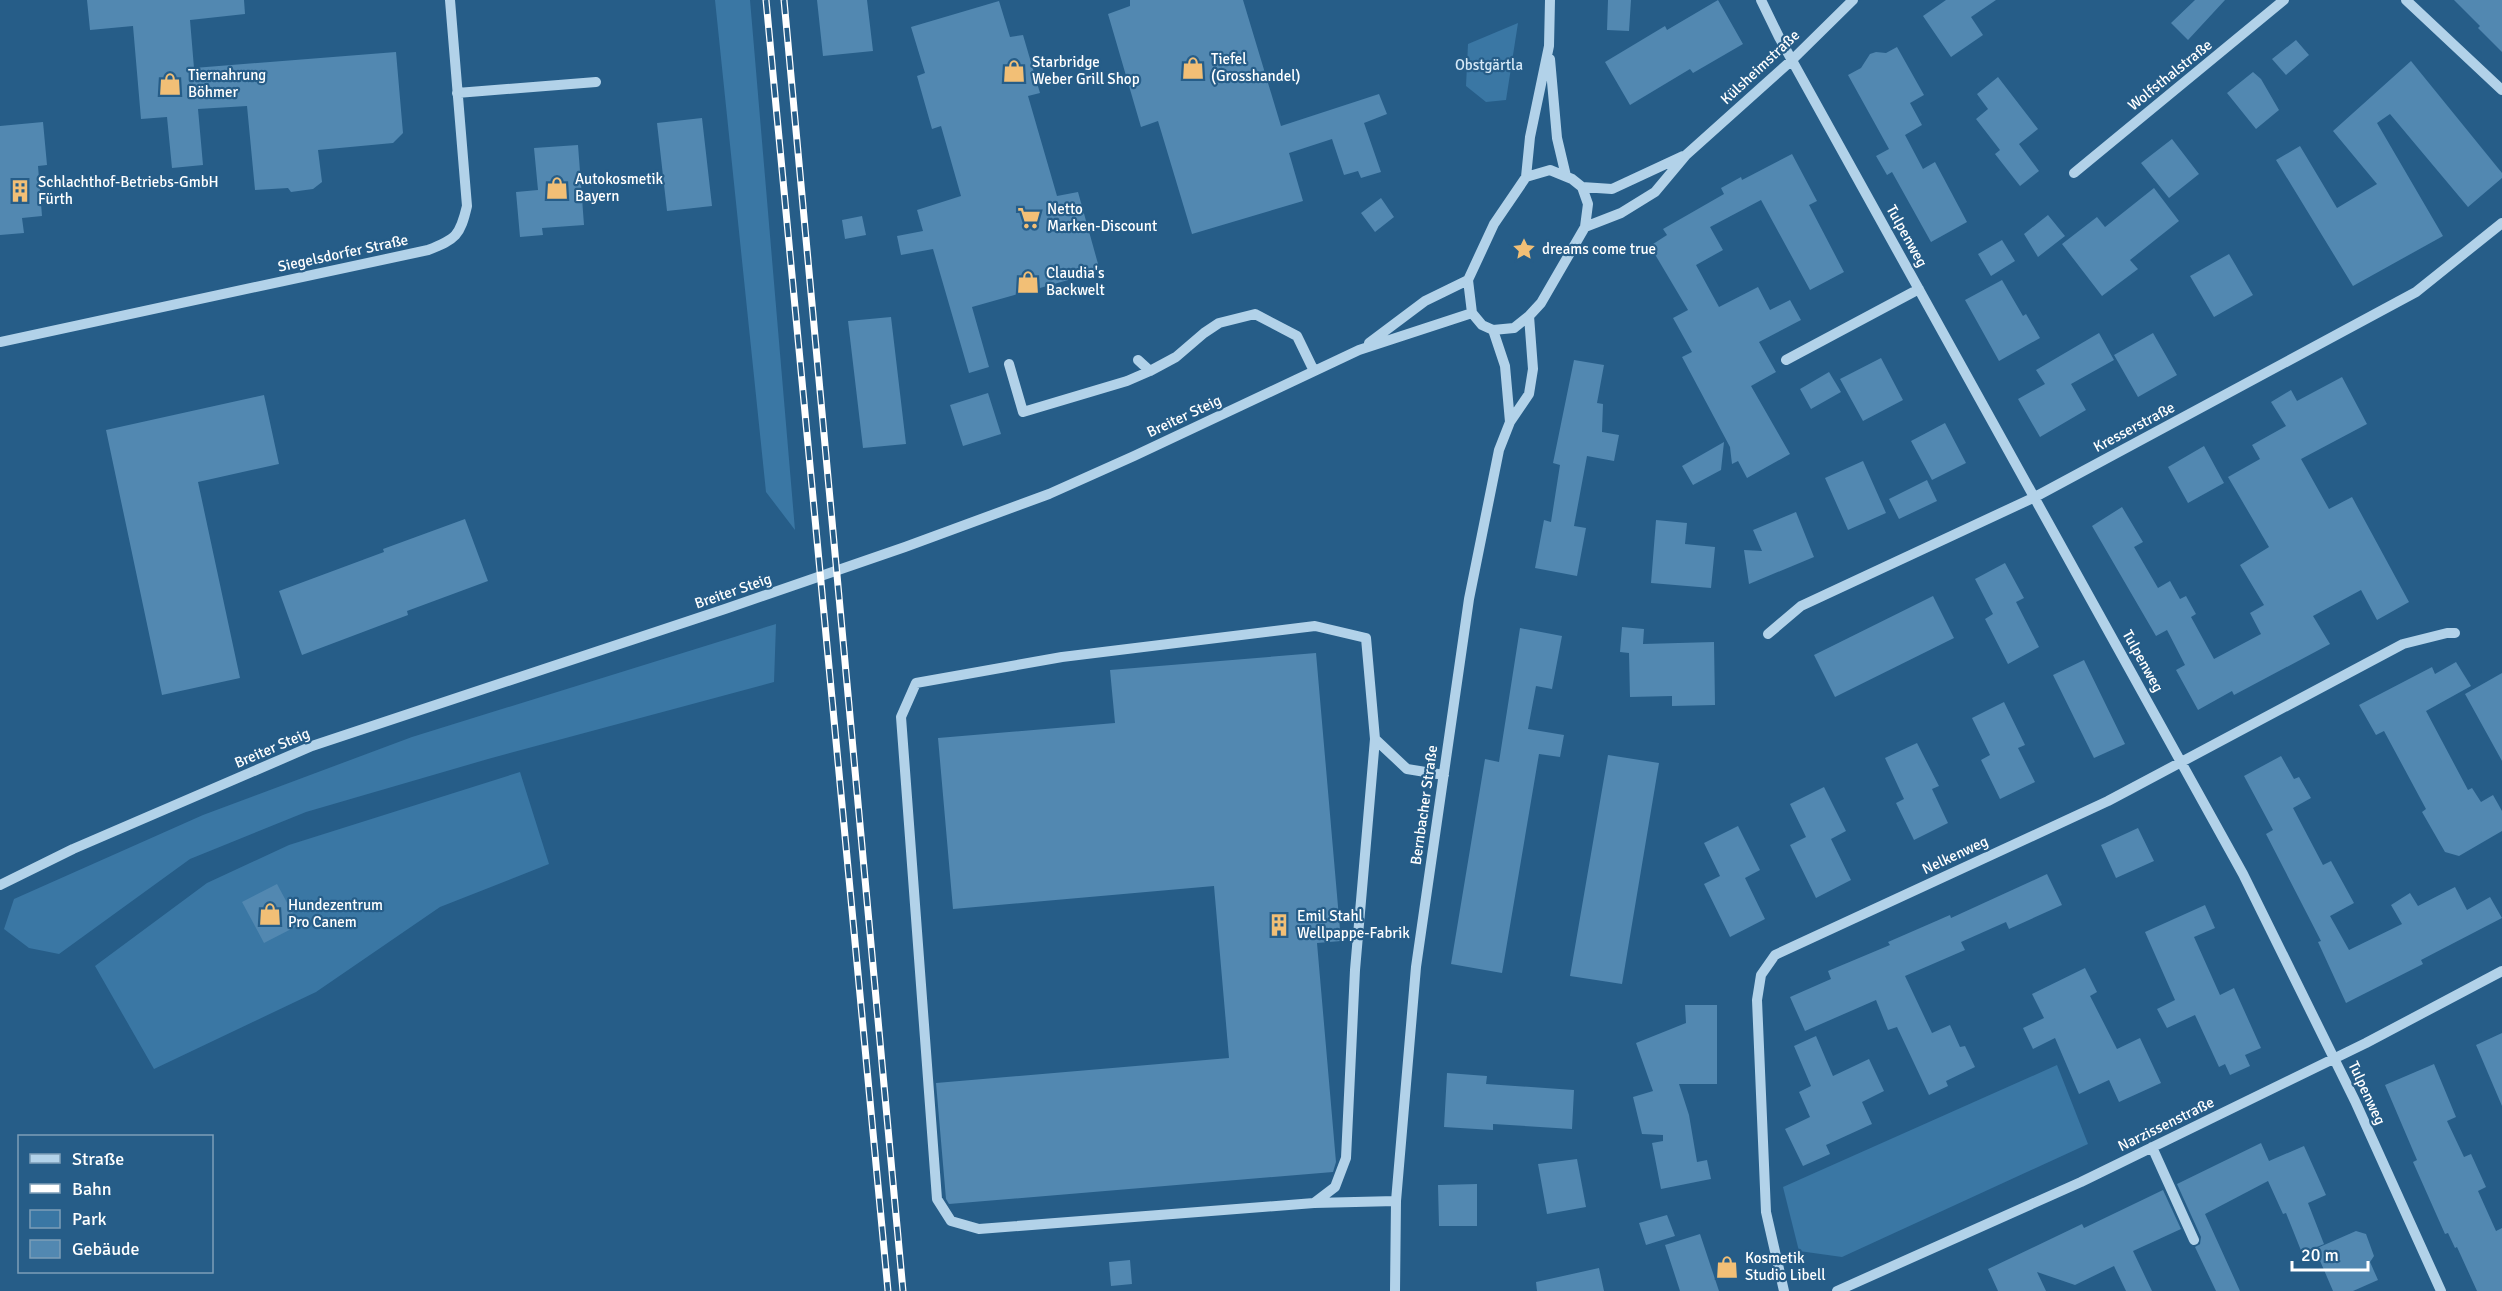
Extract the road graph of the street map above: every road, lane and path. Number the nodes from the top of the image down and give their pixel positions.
1 (450, 0) edge
2 (1550, 0) edge
3 (1761, 0) edge
4 (1853, 0) edge
5 (2284, 0) edge
6 (2406, 0) edge
7 (1549, 46) junction
8 (1792, 60) junction
9 (596, 82) dead end
10 (2502, 90) edge
11 (457, 93) junction
12 (1686, 155) junction
13 (2074, 173) dead end
14 (1566, 176) junction
15 (1526, 177) junction
16 (1582, 187) junction
17 (2502, 223) edge
18 (1585, 227) junction
19 (1468, 280) junction
20 (1919, 289) junction
21 (1472, 313) junction
22 (1529, 316) junction
23 (1493, 330) junction
24 (0, 342) edge
25 (1359, 350) junction
26 (1138, 360) dead end
27 (1786, 360) dead end
28 (1009, 364) dead end
29 (1150, 371) junction
30 (1314, 371) junction
31 (1510, 422) junction
32 (2035, 497) junction
33 (1768, 633) dead end
34 (2455, 633) dead end
35 (1375, 739) junction
36 (2182, 761) junction
37 (1444, 775) junction
38 (0, 885) edge
39 (2502, 971) edge
40 (2334, 1058) junction
41 (2152, 1147) junction
42 (1396, 1201) junction
43 (1314, 1203) junction
44 (2194, 1239) dead end
45 (1395, 1291) edge
46 (1784, 1291) edge
47 (1837, 1291) edge
48 (2441, 1291) edge

1 - 11 street, Siegelsdorfer Straße
2 - 7 street
3 - 8 street, Tulpenweg
4 - 8 street, Külsheimstraße
5 - 13 street, Wolfsthalstraße
6 - 10 street
7 - 14 street
7 - 15 street
8 - 12 street, Külsheimstraße
8 - 20 street, Tulpenweg
9 - 11 street
11 - 24 street, Siegelsdorfer Straße
12 - 16 street, Külsheimstraße
12 - 18 street, Külsheimstraße
14 - 15 street
14 - 16 street
15 - 19 street
16 - 18 street
17 - 32 street, Kresserstraße
18 - 22 street
19 - 21 street
19 - 25 street
20 - 27 street
20 - 32 street, Tulpenweg
21 - 23 street
21 - 25 street, Breiter Steig
22 - 23 street
22 - 31 street
23 - 31 street, Bernbacher Straße
25 - 30 street, Breiter Steig
26 - 29 street
28 - 29 street
29 - 30 street
30 - 38 street, Breiter Steig
31 - 37 street, Bernbacher Straße
32 - 33 street, Kresserstraße
32 - 36 street, Tulpenweg
34 - 36 street, Nelkenweg
35 - 37 street
35 - 43 street
35 - 43 street
36 - 40 street, Tulpenweg
36 - 46 street, Nelkenweg
37 - 42 street, Bernbacher Straße
39 - 40 street, Narzissenstraße
40 - 41 street, Narzissenstraße
40 - 48 street, Tulpenweg
41 - 44 street
41 - 47 street, Narzissenstraße
42 - 43 street
42 - 45 street, Bernbacher Straße

